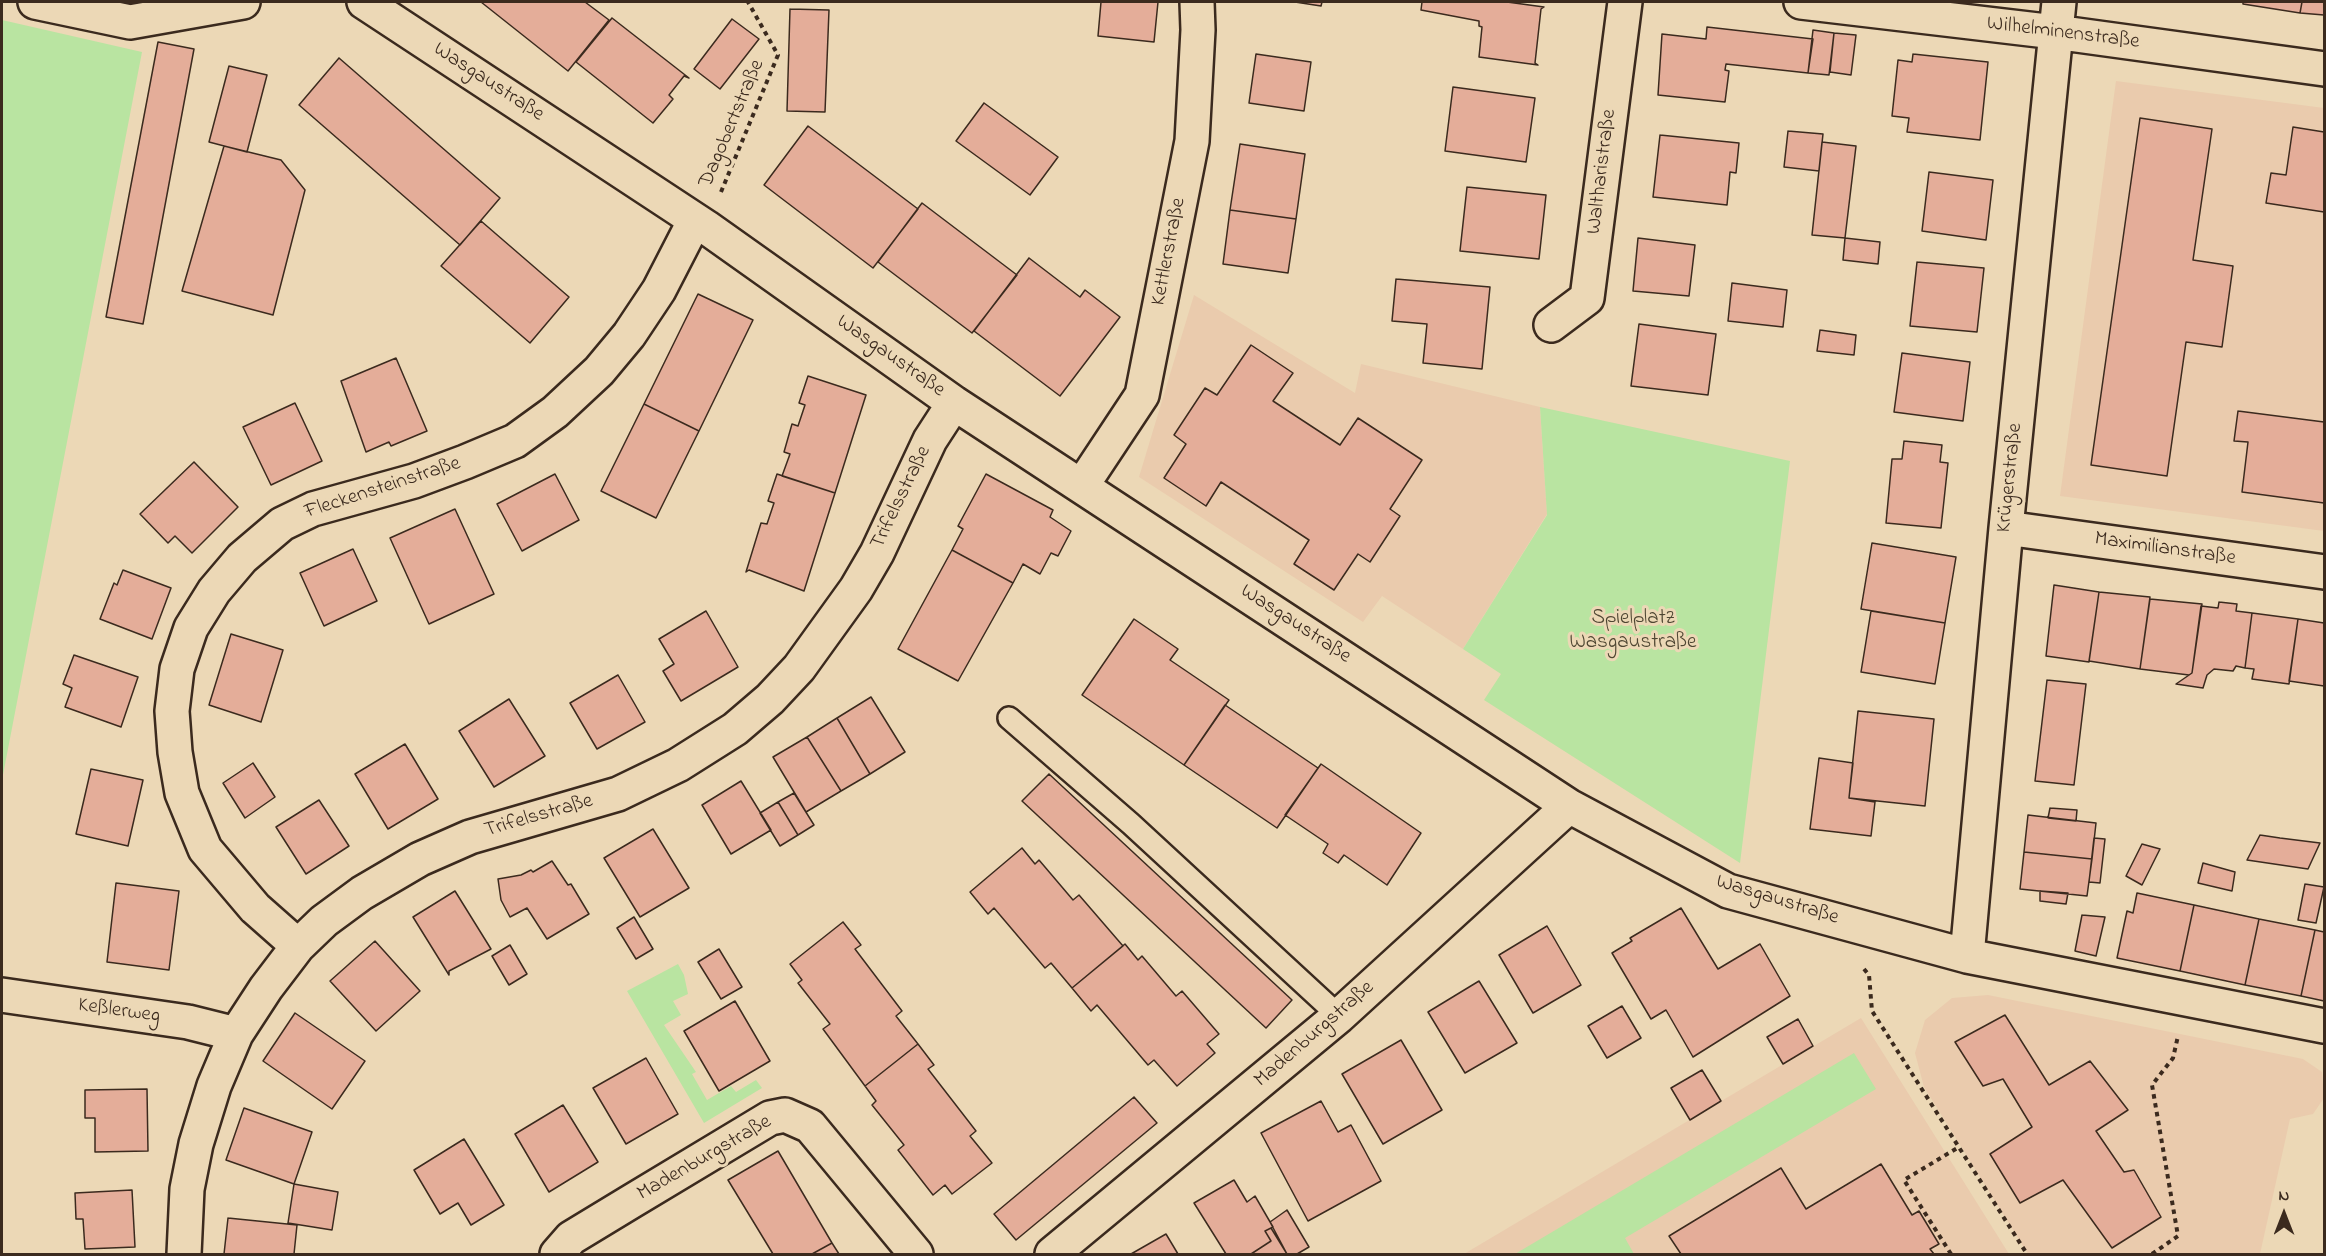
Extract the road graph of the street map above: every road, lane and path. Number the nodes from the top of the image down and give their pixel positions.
1 (35, 2) edge
2 (243, 2) edge
3 (364, 2) edge
4 (748, 2) edge
5 (1197, 2) edge
6 (1625, 2) edge
7 (1801, 2) edge
8 (2057, 17) edge
9 (2325, 69) edge
10 (700, 224) junction
11 (1551, 325) dead end
12 (954, 403) junction
13 (1083, 484) junction
14 (2006, 528) junction
15 (2325, 572) edge
16 (1009, 718) dead end
17 (1569, 806) junction
18 (298, 946) junction
19 (1967, 956) junction
20 (1862, 966) dead end
21 (2, 995) edge
22 (2186, 999) junction
23 (1339, 1016) junction
24 (2325, 1026) edge
25 (236, 1034) junction
26 (1959, 1147) junction
27 (184, 1254) edge
28 (557, 1254) edge
29 (916, 1254) edge
30 (1052, 1254) edge
31 (1951, 1254) edge
32 (2027, 1254) edge
33 (2152, 1254) edge

1 - 2 street
3 - 10 street, Wasgaustraße
4 - 10 path, Dagobertstraße
5 - 13 street, Kettlerstraße
6 - 11 street, Waltharistraße
7 - 8 street, Wilhelminenstraße
8 - 9 street, Wilhelminenstraße
8 - 14 street, Krügerstraße
10 - 12 street, Wasgaustraße
10 - 18 street, Fleckensteinstraße
12 - 13 street, Wasgaustraße
12 - 18 street, Trifelsstraße
13 - 17 street, Wasgaustraße
14 - 15 street, Maximilianstraße
14 - 19 street, Krügerstraße
16 - 23 lane
17 - 19 street, Wasgaustraße
17 - 23 street, Madenburgstraße
18 - 25 street, Trifelsstraße
19 - 22 street, Wasgaustraße
20 - 26 path
21 - 25 street, Keßlerweg
22 - 24 street, Wasgaustraße
22 - 33 path
23 - 30 street, Madenburgstraße
25 - 27 street, Trifelsstraße
26 - 31 path
26 - 32 path
28 - 29 street, Madenburgstraße

